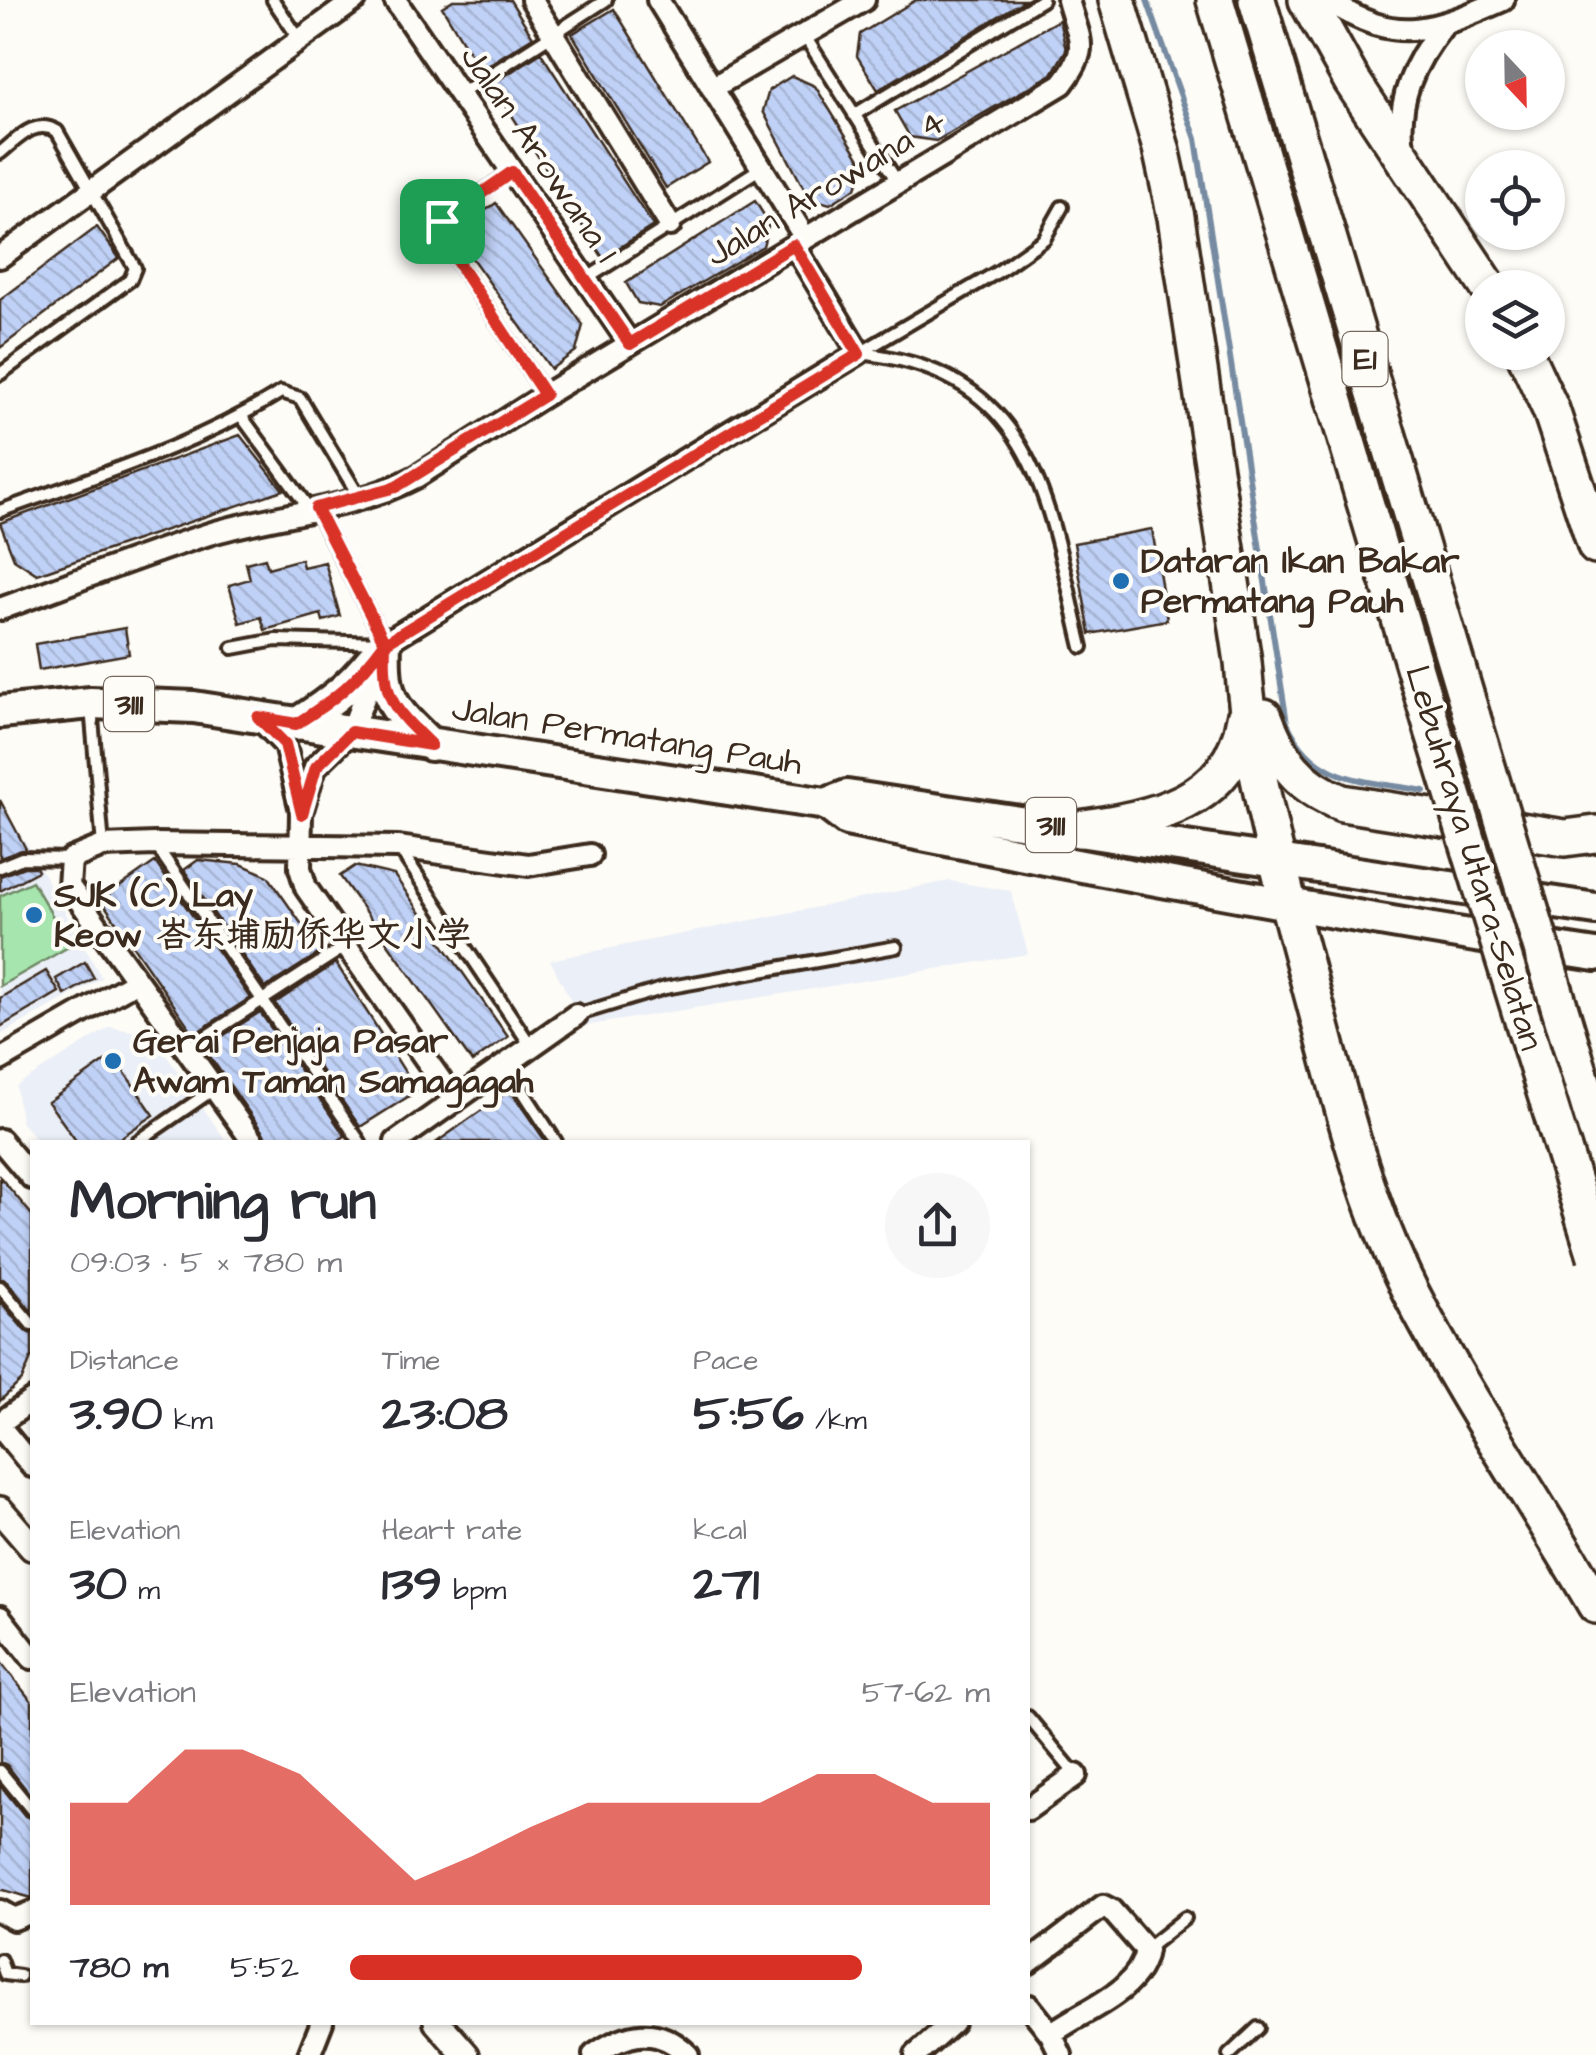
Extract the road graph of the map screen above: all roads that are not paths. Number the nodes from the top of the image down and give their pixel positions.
1 (273, 0) edge
2 (355, 0) edge
3 (394, 0) edge
4 (532, 0) edge
5 (606, 0) edge
6 (658, 0) edge
7 (864, 0) edge
8 (1042, 0) edge
9 (1068, 0) edge
10 (1117, 0) edge
11 (1216, 0) edge
12 (1257, 0) edge
13 (1307, 0) edge
14 (1328, 0) edge
15 (1503, 0) edge
16 (1442, 26) junction
17 (553, 34) junction
18 (804, 35) junction
19 (300, 40) junction
20 (712, 88) junction
21 (459, 95) junction
22 (854, 115) junction
23 (0, 153) edge
24 (1404, 158) junction
25 (761, 168) junction
26 (512, 172) junction
27 (898, 183) junction
28 (92, 190) junction
29 (1062, 206) dead end
30 (670, 226) junction
31 (800, 242) junction
32 (0, 256) edge
33 (1476, 270) edge
34 (586, 279) junction
35 (630, 344) junction
36 (859, 354) junction
37 (1532, 370) edge
38 (0, 374) edge
39 (545, 395) junction
40 (242, 417) junction
41 (360, 498) junction
42 (313, 509) junction
43 (0, 511) edge
44 (1596, 546) edge
45 (2, 603) edge
46 (385, 643) junction
47 (1082, 647) dead end
48 (232, 648) dead end
49 (1244, 662) junction
50 (91, 703) junction
51 (1246, 710) junction
52 (0, 712) edge
53 (258, 717) junction
54 (296, 724) junction
55 (351, 732) junction
56 (431, 745) junction
57 (826, 804) junction
58 (302, 814) junction
59 (1079, 829) junction
60 (1596, 834) edge
61 (155, 844) junction
62 (300, 844) junction
63 (103, 846) junction
64 (398, 847) junction
65 (590, 855) dead end
66 (71, 859) junction
67 (1277, 859) junction
68 (0, 867) edge
69 (1289, 906) junction
70 (1596, 909) edge
71 (346, 945) junction
72 (896, 946) dead end
73 (1596, 956) edge
74 (136, 982) junction
75 (262, 1000) junction
76 (576, 1015) joint
77 (532, 1046) junction
78 (186, 1050) junction
79 (0, 1060) edge
80 (506, 1065) junction
81 (214, 1089) junction
82 (456, 1100) junction
83 (1596, 1128) edge
84 (0, 1140) edge
85 (140, 1140) edge
86 (252, 1140) edge
87 (359, 1140) edge
88 (399, 1140) edge
89 (555, 1140) edge
90 (30, 1176) edge
91 (1596, 1256) edge
92 (0, 1287) edge
93 (30, 1323) edge
94 (30, 1402) edge
95 (0, 1425) edge
96 (30, 1463) edge
97 (0, 1510) edge
98 (30, 1545) edge
99 (1596, 1605) edge
100 (0, 1618) edge
101 (30, 1656) edge
102 (1030, 1719) edge
103 (0, 1771) edge
104 (1076, 1775) joint
105 (30, 1808) edge
106 (1030, 1808) edge
107 (1185, 1918) dead end
108 (1146, 1950) junction
109 (0, 1960) edge
110 (1030, 1961) edge
111 (20, 1976) dead end
112 (1030, 2007) edge
113 (321, 2025) edge
114 (440, 2025) edge
115 (950, 2025) edge
116 (1258, 2028) dead end
117 (1051, 2034) junction
118 (308, 2055) edge
119 (466, 2055) edge
120 (594, 2055) edge
121 (688, 2055) edge
122 (916, 2055) edge
123 (1061, 2055) edge
124 (1229, 2055) edge

1 - 19 lane
2 - 19 street
3 - 21 street, Jalan Arowana 1
4 - 17 street
5 - 17 lane
6 - 20 street
7 - 18 street
8 - 22 lane
9 - 27 street, Jalan Arowana 4
10 - 49 highway
11 - 91 highway, Lebuhraya Utara–Selatan / E1, bridge
12 - 83 highway, Lebuhraya Utara–Selatan / E1, bridge
13 - 24 highway
14 - 16 street
15 - 16 street
16 - 24 street
17 - 21 lane
17 - 30 street
18 - 20 street
18 - 22 lane
19 - 28 street
20 - 25 street
21 - 26 street, Jalan Arowana 1
22 - 27 lane
23 - 28 lane
24 - 33 highway
25 - 30 lane
25 - 31 street
26 - 34 street, Jalan Arowana 1
26 - 39 lane
27 - 31 street, Jalan Arowana 4
28 - 32 street
28 - 38 lane
29 - 36 lane
30 - 34 lane
31 - 35 street, Jalan Arowana 4
31 - 36 street
34 - 35 street, Jalan Arowana 1
35 - 39 street, Jalan Arowana 4
36 - 46 street
36 - 47 lane
37 - 44 highway
39 - 41 street
40 - 41 lane
40 - 42 lane
40 - 43 lane
41 - 42 street
42 - 45 street
42 - 46 lane
46 - 48 lane
46 - 54 main road
46 - 55 street
46 - 56 main road
49 - 51 highway
49 - 60 highway
50 - 52 main road, Jalan Permatang Pauh / 3111
50 - 53 main road, Jalan Permatang Pauh / 3111
50 - 63 lane
51 - 59 highway
51 - 67 highway
53 - 54 main road, Jalan Permatang Pauh / 3111
53 - 58 street
54 - 55 main road, Jalan Permatang Pauh / 3111
55 - 56 main road, Jalan Permatang Pauh / 3111
55 - 58 street
56 - 57 main road, Jalan Permatang Pauh / 3111
57 - 59 main road, Jalan Permatang Pauh / 3111
57 - 69 main road, Jalan Permatang Pauh / 3111
58 - 62 street
59 - 67 main road, Jalan Permatang Pauh / 3111
61 - 62 street
61 - 63 street
61 - 75 lane
62 - 64 street
62 - 71 street
63 - 66 street
64 - 65 street
64 - 77 lane
66 - 68 lane
66 - 74 street
67 - 69 highway
67 - 70 main road, Jalan Permatang Pauh / 3111
69 - 73 main road, Jalan Permatang Pauh / 3111
69 - 99 highway
71 - 75 lane
71 - 82 street
72 - 76 lane
74 - 78 street
74 - 79 street
75 - 78 lane
75 - 87 lane
76 - 77 street
77 - 80 street
78 - 81 street
80 - 82 street
80 - 89 lane
81 - 85 lane
81 - 86 street
82 - 88 street
84 - 90 street
92 - 93 lane
94 - 95 street
95 - 96 street
97 - 98 street
100 - 101 street
102 - 104 lane
103 - 105 lane
104 - 106 street
107 - 108 lane
108 - 110 street
108 - 117 street
109 - 111 lane
112 - 117 street
113 - 118 street
114 - 119 street
115 - 122 street
116 - 124 lane
117 - 123 street
120 - 121 street

